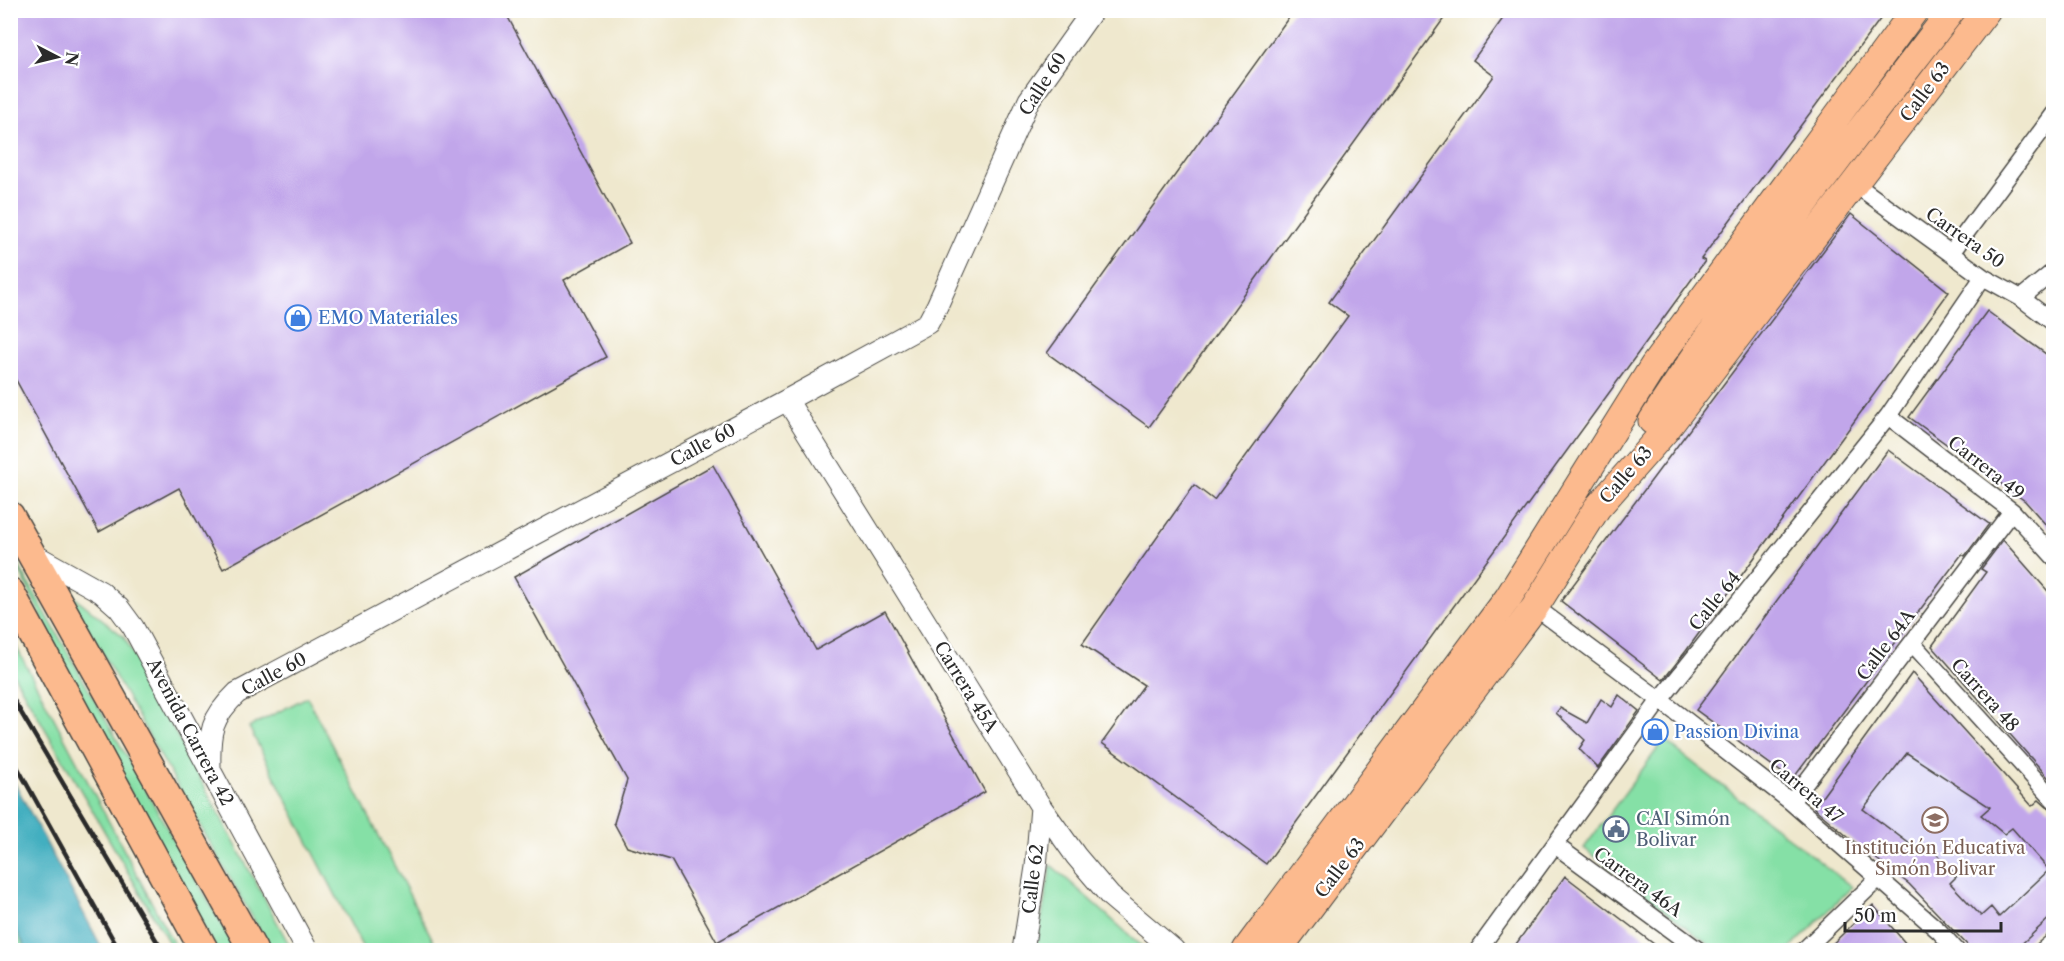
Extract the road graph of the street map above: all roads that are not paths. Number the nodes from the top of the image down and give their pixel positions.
1 (1093, 10) edge
2 (1915, 10) edge
3 (1952, 10) edge
4 (1958, 10) edge
5 (1987, 10) edge
6 (1966, 39) junction
7 (2054, 114) edge
8 (1855, 184) junction
9 (1951, 253) junction
10 (2054, 271) edge
11 (1983, 277) junction
12 (2021, 298) junction
13 (2054, 323) edge
14 (787, 400) junction
15 (1888, 416) junction
16 (1597, 507) junction
17 (2012, 511) junction
18 (10, 516) edge
19 (31, 553) junction
20 (2054, 557) edge
21 (10, 592) edge
22 (1535, 607) junction
23 (1912, 643) junction
24 (1660, 700) junction
25 (210, 767) junction
26 (2054, 800) edge
27 (1791, 802) junction
28 (1041, 807) junction
29 (1555, 845) junction
30 (1879, 878) junction
31 (2054, 940) edge
32 (204, 951) edge
33 (253, 951) edge
34 (307, 951) edge
35 (1023, 951) edge
36 (1174, 951) edge
37 (1246, 951) edge
38 (1278, 951) edge
39 (1478, 951) edge
40 (1698, 951) edge
41 (1803, 951) edge
42 (1956, 951) edge
43 (2043, 951) edge

1 - 14 street, Calle 60
2 - 37 main road, Calle 63
3 - 16 main road
4 - 6 main road
5 - 6 main road, Calle 63
6 - 8 main road, Calle 63
7 - 9 street
8 - 9 street, Carrera 50
8 - 16 main road, Calle 63
9 - 11 street, Carrera 50
10 - 12 street
11 - 12 street, Carrera 50
11 - 15 street, Calle 64
12 - 13 street, Carrera 50
14 - 25 street, Calle 60
14 - 28 street, Carrera 45A
15 - 17 street, Carrera 49
15 - 24 street, Calle 64
16 - 22 main road, Calle 63
17 - 20 street, Carrera 49
17 - 23 street, Calle 64A
18 - 19 highway
19 - 25 street, Avenida Carrera 42
19 - 33 highway
21 - 32 highway
22 - 24 street, Carrera 47
22 - 38 main road, Calle 63
23 - 26 street, Carrera 48
23 - 27 street, Calle 64A
24 - 27 street, Carrera 47
24 - 29 street, Calle 64
25 - 34 street, Avenida Carrera 42
27 - 30 street, Carrera 47
28 - 35 street, Calle 62
28 - 36 street, Carrera 45A
29 - 39 street, Calle 64
29 - 40 street, Carrera 46A
30 - 41 street
30 - 42 street, Carrera 47
31 - 43 street

